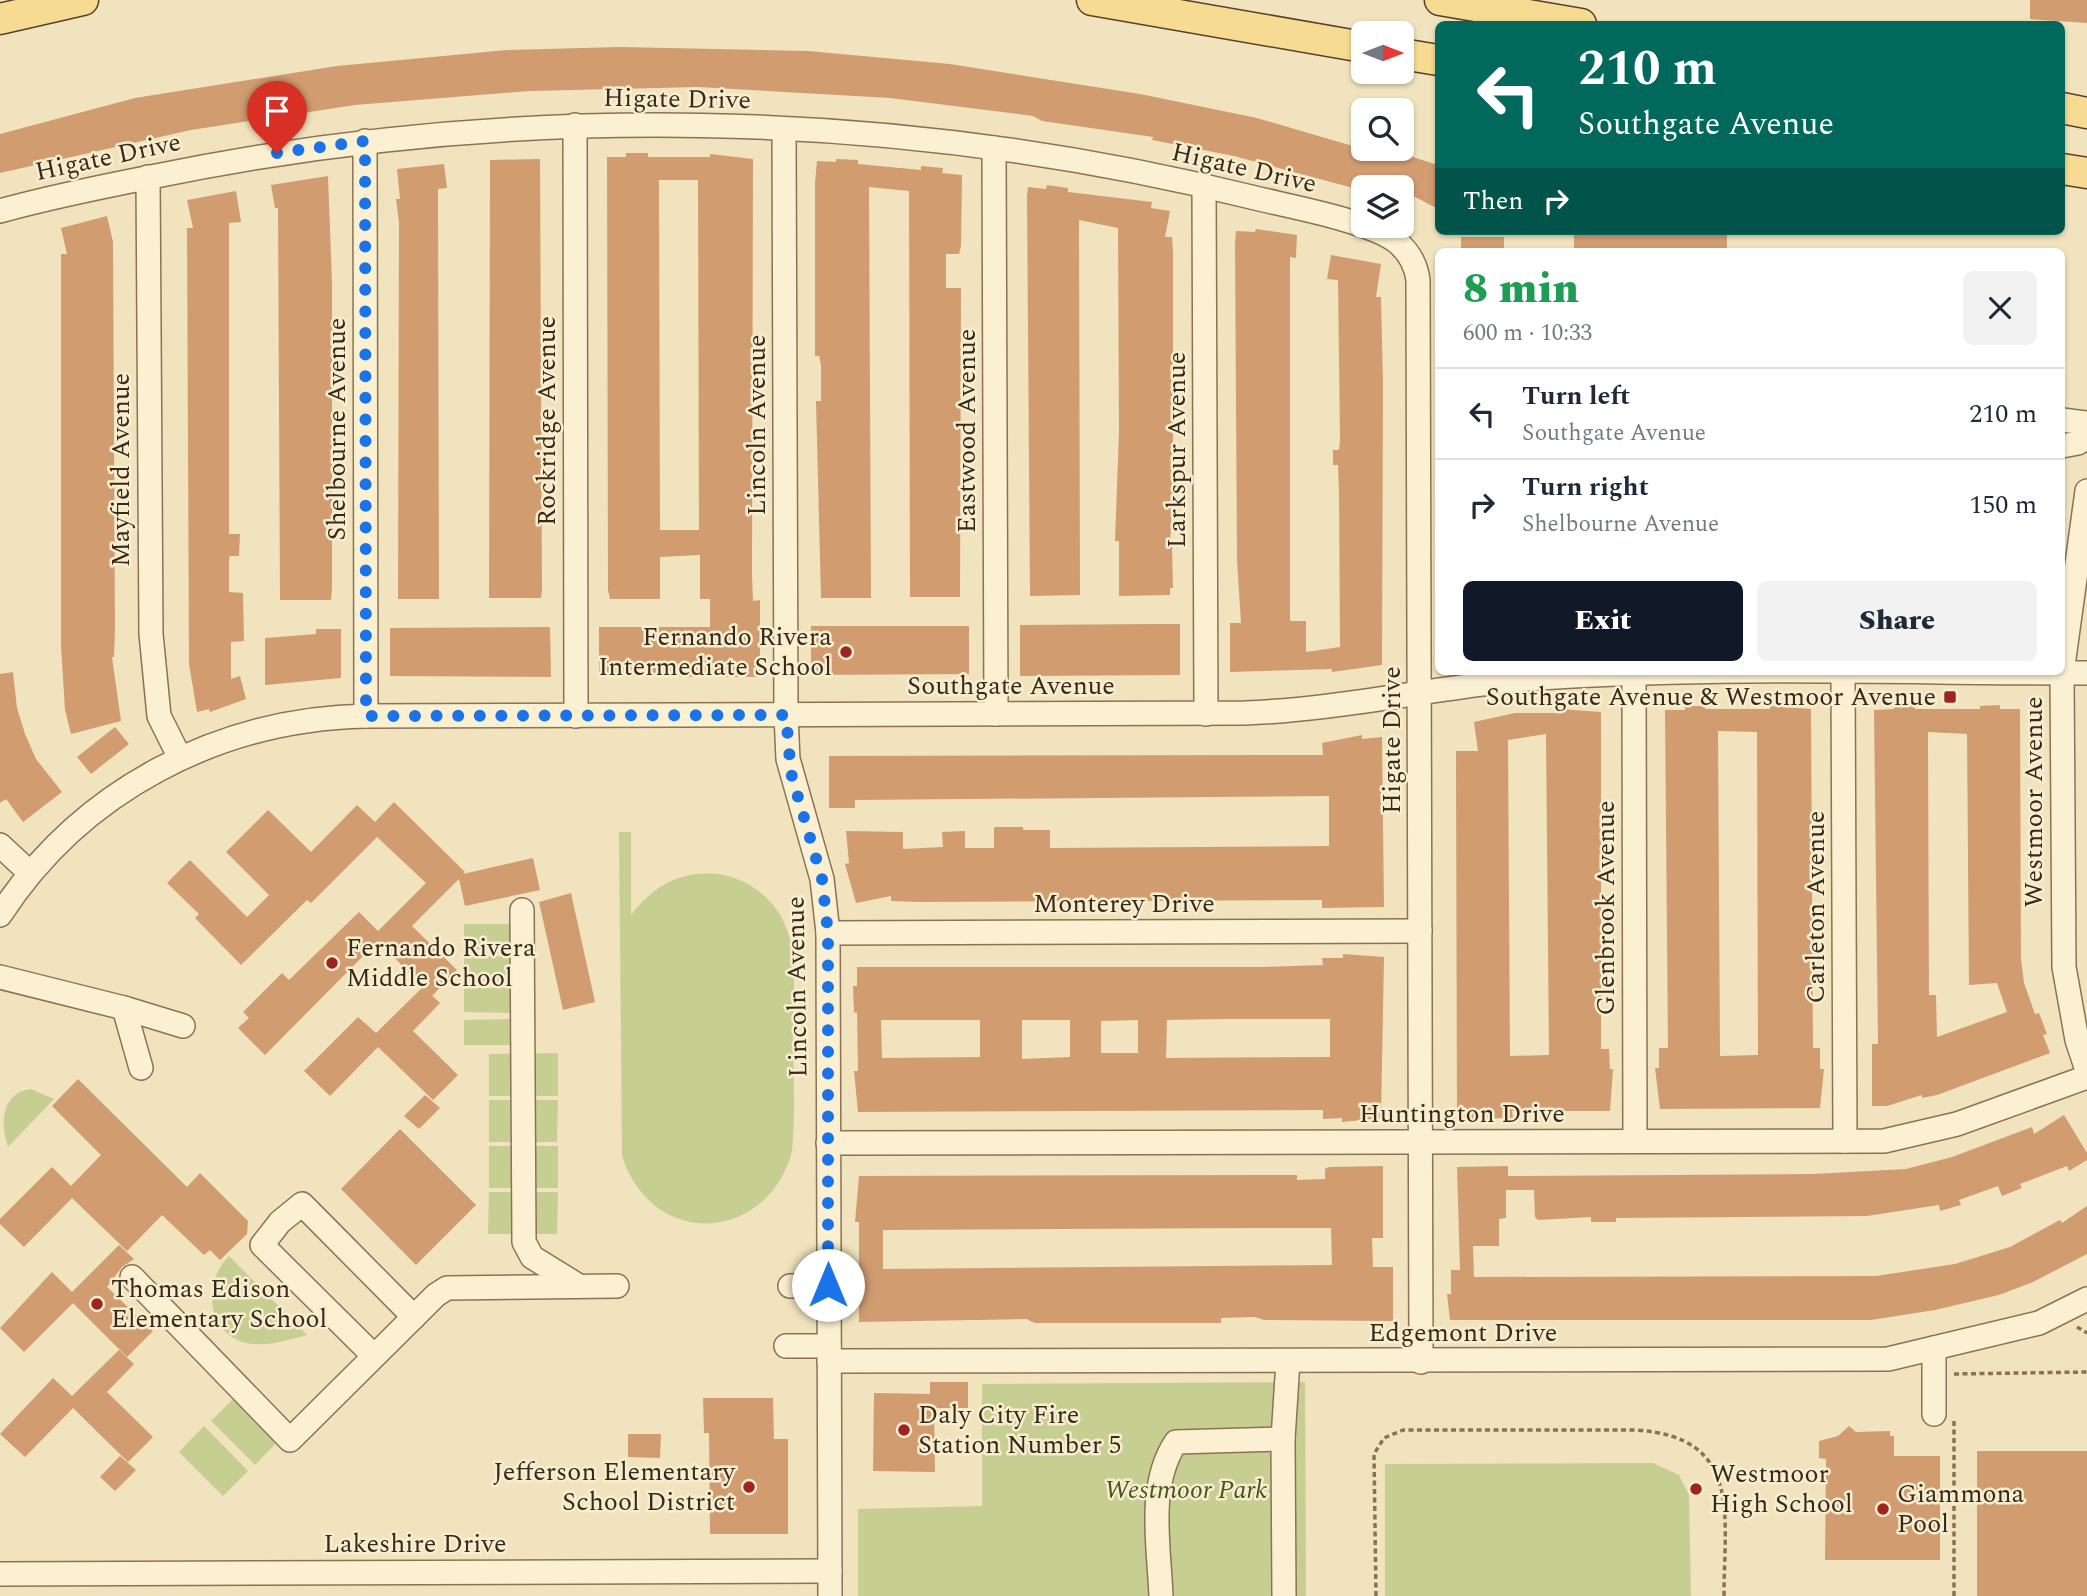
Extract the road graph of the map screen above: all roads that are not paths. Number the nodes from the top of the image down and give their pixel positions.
1 (83, 0) edge
2 (1092, 0) edge
3 (1440, 0) edge
4 (0, 19) edge
5 (1563, 21) edge
6 (1351, 45) edge
7 (1414, 56) edge
8 (1435, 60) edge
9 (2065, 109) edge
10 (2087, 113) edge
11 (575, 125) junction
12 (784, 130) junction
13 (365, 141) junction
14 (994, 148) junction
15 (2065, 169) edge
16 (2087, 173) edge
17 (148, 177) junction
18 (1204, 185) junction
19 (0, 211) edge
20 (2065, 420) edge
21 (2087, 423) edge
22 (2087, 436) edge
23 (2065, 445) edge
24 (2087, 491) edge
25 (2065, 651) edge
26 (2065, 673) edge
27 (2087, 673) edge
28 (1615, 675) edge
29 (1634, 675) edge
30 (1843, 675) edge
31 (2062, 675) edge
32 (1420, 694) junction
33 (996, 714) junction
34 (1206, 714) junction
35 (786, 715) junction
36 (366, 716) junction
37 (576, 716) junction
38 (180, 758) junction
39 (0, 845) edge
40 (30, 873) junction
41 (522, 910) dead end
42 (0, 915) edge
43 (1420, 931) junction
44 (828, 933) junction
45 (0, 977) edge
46 (124, 1008) junction
47 (183, 1026) dead end
48 (141, 1068) dead end
49 (2087, 1070) edge
50 (2087, 1077) edge
51 (1635, 1141) junction
52 (1845, 1141) junction
53 (1421, 1142) junction
54 (828, 1143) junction
55 (132, 1277) dead end
56 (828, 1285) junction
57 (579, 1286) junction
58 (617, 1286) dead end
59 (790, 1286) dead end
60 (2087, 1299) edge
61 (414, 1317) junction
62 (786, 1346) dead end
63 (1934, 1348) junction
64 (829, 1354) junction
65 (374, 1356) junction
66 (1288, 1361) junction
67 (1421, 1362) junction
68 (1944, 1415) road end
69 (1283, 1439) junction
70 (830, 1571) junction
71 (0, 1574) edge
72 (151, 1585) edge
73 (830, 1596) edge
74 (1161, 1596) edge
75 (1284, 1596) edge

1 - 4 main road
2 - 6 main road
3 - 5 main road
7 - 8 main road
9 - 10 main road
11 - 12 street, Higate Drive
11 - 13 street, Higate Drive
11 - 37 street, Rockridge Avenue
12 - 14 street, Higate Drive
12 - 35 street, Lincoln Avenue
13 - 17 street, Higate Drive
13 - 36 street, Shelbourne Avenue
14 - 18 street, Higate Drive
14 - 33 street, Eastwood Avenue
15 - 16 main road
17 - 19 street, Higate Drive
17 - 38 street, Mayfield Avenue
18 - 32 street, Higate Drive
18 - 34 street, Larkspur Avenue
20 - 21 street
22 - 23 street
24 - 25 street, Westmoor Avenue
26 - 27 street, Southgate Avenue
28 - 32 street, Southgate Avenue
29 - 51 street, Glenbrook Avenue
30 - 52 street, Carleton Avenue
31 - 49 street, Westmoor Avenue
32 - 34 street, Southgate Avenue
32 - 43 street, Higate Drive
33 - 34 street, Southgate Avenue
33 - 35 street, Southgate Avenue
35 - 37 street, Southgate Avenue
35 - 44 street, Lincoln Avenue
36 - 37 street, Southgate Avenue
36 - 38 street, Southgate Avenue
38 - 40 street, Southgate Avenue
39 - 40 street
40 - 42 street, Southgate Avenue
41 - 57 street
43 - 44 street, Monterey Drive
43 - 53 street, Higate Drive
44 - 54 street, Lincoln Avenue
45 - 46 street
46 - 47 street
46 - 48 street
50 - 52 street, Huntington Drive
51 - 52 street, Huntington Drive
51 - 53 street, Huntington Drive
53 - 54 street, Huntington Drive
53 - 67 street, Higate Drive
54 - 56 street, Lincoln Avenue
55 - 65 street
56 - 59 street
56 - 64 street, Lincoln Avenue
57 - 58 street
57 - 61 street
60 - 63 street, Edgemont Drive
61 - 65 street
61 - 65 street
62 - 64 street, Edgemont Drive
63 - 67 street, Edgemont Drive
63 - 68 street
64 - 66 street, Edgemont Drive
64 - 70 street, Lincoln Avenue
66 - 67 street, Edgemont Drive
66 - 69 street
69 - 74 street
69 - 75 street
70 - 72 street, Lakeshire Drive
70 - 73 street, Lincoln Avenue
71 - 72 street, Lakeshire Drive

